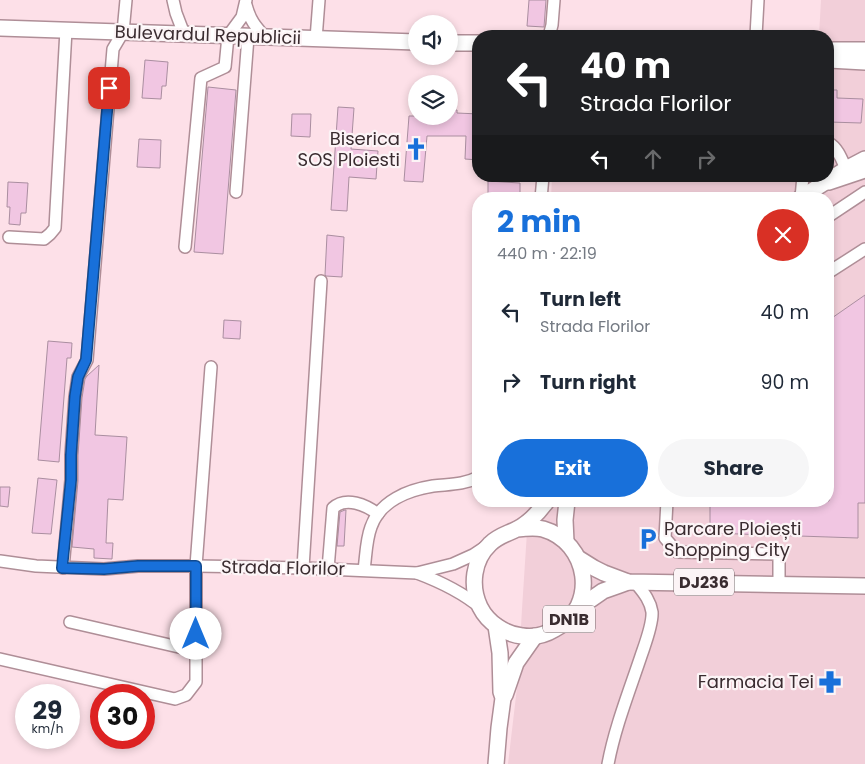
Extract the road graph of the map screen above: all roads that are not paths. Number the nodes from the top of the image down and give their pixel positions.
1 (126, 0) edge
2 (173, 0) edge
3 (319, 0) edge
4 (554, 0) edge
5 (758, 0) edge
6 (246, 2) edge
7 (0, 28) edge
8 (66, 30) junction
9 (551, 30) edge
10 (756, 30) edge
11 (122, 32) junction
12 (184, 34) junction
13 (228, 36) junction
14 (248, 36) junction
15 (265, 37) junction
16 (316, 39) junction
17 (408, 42) edge
18 (458, 43) edge
19 (472, 44) edge
20 (834, 50) edge
21 (865, 50) edge
22 (834, 60) edge
23 (865, 62) edge
24 (834, 148) edge
25 (865, 159) edge
26 (846, 169) junction
27 (865, 172) edge
28 (834, 177) edge
29 (826, 182) edge
30 (236, 192) dead end
31 (810, 192) edge
32 (813, 192) edge
33 (865, 192) edge
34 (834, 213) edge
35 (10, 236) dead end
36 (185, 247) dead end
37 (865, 249) edge
38 (834, 269) edge
39 (321, 281) dead end
40 (211, 367) dead end
41 (472, 480) edge
42 (542, 507) edge
43 (567, 507) edge
44 (667, 507) edge
45 (378, 514) junction
46 (517, 529) junction
47 (566, 542) junction
48 (490, 543) junction
49 (578, 558) junction
50 (0, 561) edge
51 (196, 566) junction
52 (62, 568) junction
53 (303, 568) junction
54 (328, 568) junction
55 (364, 570) junction
56 (417, 573) junction
57 (631, 582) junction
58 (779, 584) junction
59 (865, 586) edge
60 (481, 608) junction
61 (576, 609) junction
62 (70, 622) dead end
63 (496, 626) junction
64 (535, 636) junction
65 (196, 651) junction
66 (0, 659) edge
67 (503, 698) junction
68 (496, 764) edge
69 (608, 764) edge

1 - 11 street
2 - 12 street
3 - 16 street
4 - 9 street
5 - 10 street
6 - 13 street
6 - 15 street
7 - 8 main road, Bulevardul Republicii
8 - 11 main road, Bulevardul Republicii
8 - 35 street
11 - 12 main road, Bulevardul Republicii
11 - 52 street
12 - 13 main road, Bulevardul Republicii
13 - 14 main road, Bulevardul Republicii
13 - 36 street
14 - 15 main road, Bulevardul Republicii
14 - 30 street
15 - 16 main road, Bulevardul Republicii
16 - 17 main road, Bulevardul Republicii
18 - 19 main road
20 - 21 main road
22 - 23 main road
24 - 26 street
25 - 26 main road
26 - 28 main road
27 - 32 street
29 - 31 main road
33 - 34 street
37 - 38 street
39 - 53 street
40 - 51 street
41 - 45 street
42 - 46 main road, DN1B
43 - 47 main road
44 - 58 street
45 - 54 street
45 - 55 street
46 - 47 main road, DN1B
46 - 48 main road, DN1B
47 - 49 main road, DN1B
48 - 56 street
48 - 60 main road, DN1B
49 - 57 main road, DJ236
49 - 61 main road, DN1B
50 - 52 street, Strada Florilor
51 - 52 street, Strada Florilor
51 - 53 street, Strada Florilor
51 - 65 street
53 - 54 street, Strada Florilor
54 - 55 street, Strada Florilor
55 - 56 street, Strada Florilor
56 - 60 street
57 - 58 main road, DJ236
57 - 61 main road, DJ236
57 - 69 street
58 - 59 main road, DJ236
60 - 63 main road, DN1B
61 - 64 main road, DN1B
62 - 65 street
63 - 64 main road, DN1B
63 - 67 main road, DN1B
64 - 67 main road, DN1B
65 - 66 street
67 - 68 main road, DN1B

